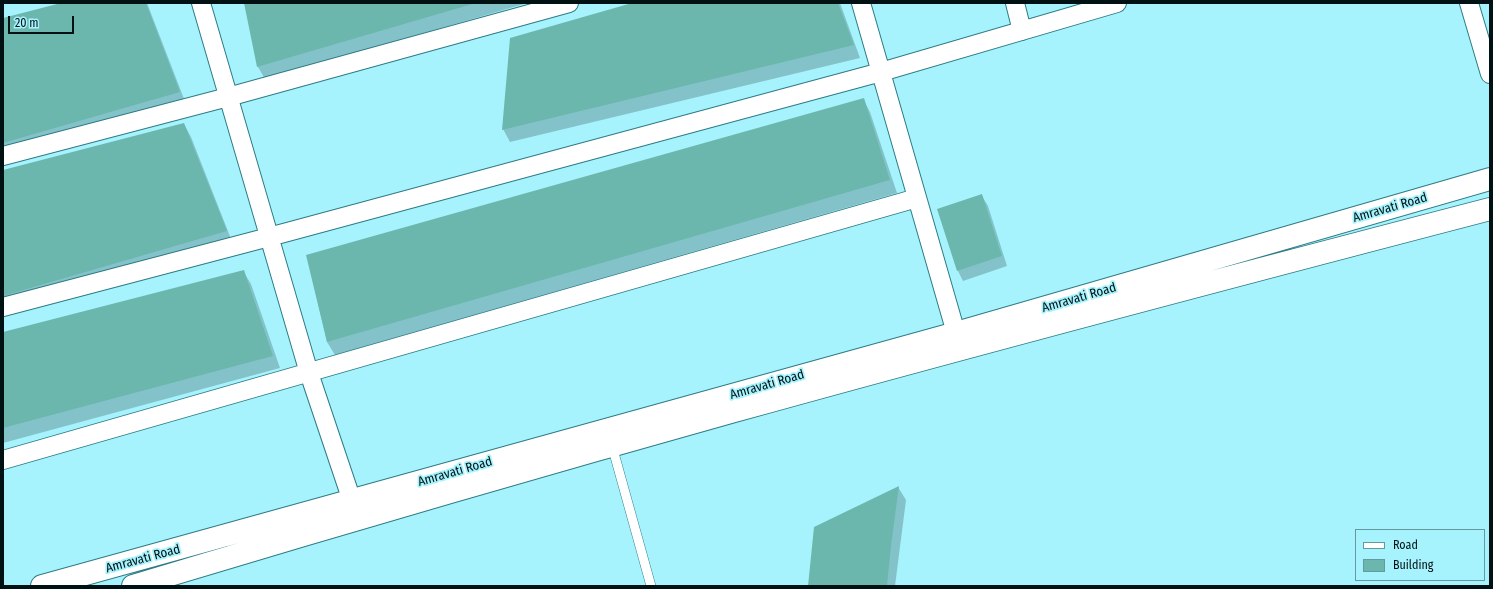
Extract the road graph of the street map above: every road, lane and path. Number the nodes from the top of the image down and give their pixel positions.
1 (201, 3) edge
2 (569, 3) edge
3 (861, 3) edge
4 (1015, 3) edge
5 (1117, 3) edge
6 (1469, 3) edge
7 (545, 6) edge
8 (1022, 31) junction
9 (881, 72) junction
10 (1490, 74) edge
11 (228, 97) junction
12 (3, 156) edge
13 (1490, 179) edge
14 (1490, 192) edge
15 (917, 198) junction
16 (1490, 209) edge
17 (1490, 220) edge
18 (269, 237) junction
19 (3, 307) edge
20 (956, 333) junction
21 (309, 373) junction
22 (614, 453) junction
23 (3, 460) edge
24 (352, 501) junction
25 (42, 586) edge
26 (86, 586) edge
27 (133, 586) edge
28 (164, 586) edge
29 (651, 586) edge

1 - 11 street
2 - 7 street
3 - 9 street
4 - 8 street
5 - 8 street
6 - 10 street
7 - 11 street
8 - 9 street
9 - 15 street
9 - 18 street
11 - 12 street
11 - 18 street
13 - 20 highway, Amravati Road
14 - 26 highway
15 - 20 street
15 - 21 street
16 - 27 highway
17 - 22 highway, Amravati Road
18 - 19 street
18 - 21 street
20 - 24 highway, Amravati Road
21 - 23 street
21 - 24 street
22 - 28 highway, Amravati Road
22 - 29 lane
24 - 25 highway, Amravati Road

